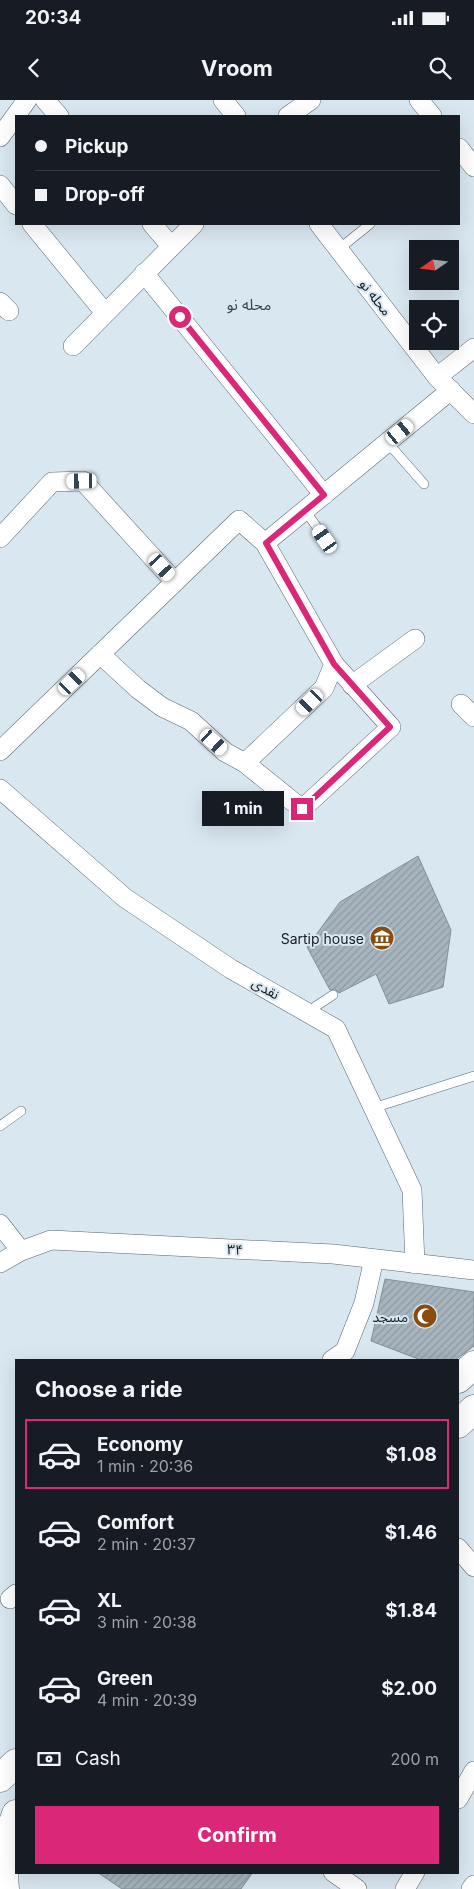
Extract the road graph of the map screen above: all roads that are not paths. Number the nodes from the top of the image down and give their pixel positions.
1 (27, 100) edge
2 (45, 100) edge
3 (224, 100) edge
4 (312, 100) edge
5 (418, 100) edge
6 (16, 115) edge
7 (58, 115) edge
8 (235, 115) edge
9 (290, 115) edge
10 (431, 115) edge
11 (15, 116) edge
12 (0, 137) edge
13 (460, 149) edge
14 (474, 166) edge
15 (0, 185) edge
16 (15, 203) edge
17 (33, 225) edge
18 (153, 225) edge
19 (193, 225) edge
20 (320, 225) edge
21 (369, 225) edge
22 (171, 246) junction
23 (338, 248) junction
24 (144, 273) junction
25 (105, 313) junction
26 (73, 346) dead end
27 (474, 348) edge
28 (444, 383) junction
29 (474, 414) edge
30 (387, 442) junction
31 (424, 484) dead end
32 (324, 495) junction
33 (305, 510) junction
34 (0, 538) edge
35 (325, 539) dead end
36 (266, 543) junction
37 (175, 582) junction
38 (415, 639) dead end
39 (100, 654) junction
40 (334, 664) junction
41 (352, 685) junction
42 (0, 751) edge
43 (245, 763) junction
44 (0, 789) edge
45 (333, 996) dead end
46 (307, 1012) junction
47 (474, 1076) edge
48 (373, 1108) junction
49 (21, 1111) dead end
50 (0, 1126) edge
51 (0, 1224) edge
52 (20, 1251) junction
53 (374, 1259) junction
54 (0, 1263) edge
55 (415, 1264) junction
56 (474, 1270) edge
57 (333, 1359) edge
58 (474, 1365) edge
59 (459, 1378) edge
60 (474, 1409) edge
61 (459, 1423) edge
62 (459, 1549) edge
63 (474, 1567) edge
64 (15, 1764) edge
65 (474, 1771) edge
66 (0, 1778) edge
67 (459, 1797) edge
68 (15, 1814) edge
69 (15, 1816) edge
70 (0, 1827) edge
71 (336, 1874) edge
72 (413, 1874) edge
73 (474, 1885) edge
74 (5, 1889) edge
75 (356, 1889) edge
76 (405, 1889) edge
77 (471, 1889) edge

1 - 6 street
2 - 7 street
3 - 8 street
4 - 9 street
5 - 10 street
11 - 12 street
13 - 14 street
15 - 16 street
17 - 25 street
18 - 22 street
19 - 22 street
20 - 23 street, محله نو
21 - 23 lane
22 - 24 street
23 - 28 street, محله نو
24 - 25 street
24 - 32 street
25 - 26 street
27 - 28 street
28 - 29 street, محله نو
28 - 30 street
30 - 31 lane
30 - 32 street
32 - 33 street
33 - 35 lane
33 - 36 street
34 - 37 street
36 - 37 street
36 - 40 street
37 - 39 street
38 - 41 street
39 - 42 street
39 - 43 street
40 - 41 street
40 - 43 street
41 - 43 street
44 - 46 street, نقدی
45 - 46 lane
46 - 48 street, نقدی
47 - 48 lane
48 - 55 street, نقدی
49 - 50 lane
51 - 52 street
52 - 53 street, ۳۴
52 - 54 street, ۳۴
53 - 55 street, ۳۴
53 - 57 street
55 - 56 street, ۳۴
58 - 59 main road
60 - 61 main road
62 - 63 street
64 - 66 main road
65 - 67 street
68 - 70 main road
69 - 74 main road
71 - 75 street
72 - 76 street
73 - 77 street

